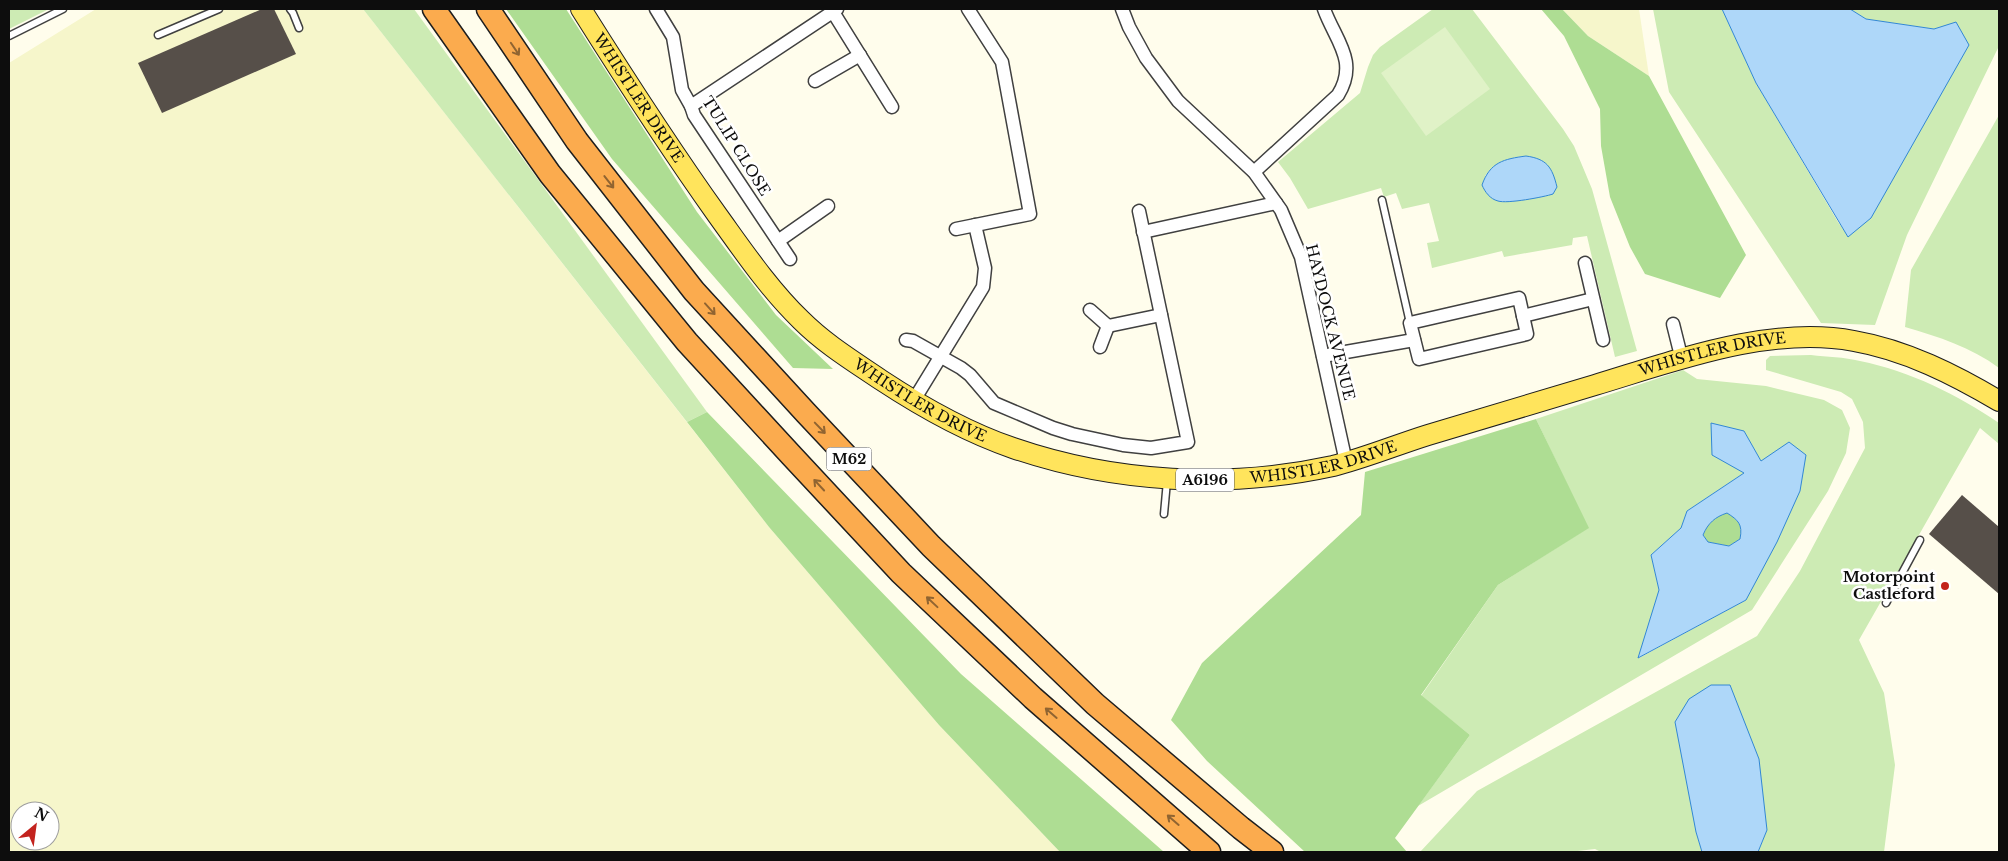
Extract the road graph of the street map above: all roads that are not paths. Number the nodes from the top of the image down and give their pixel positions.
1 (63, 9) edge
2 (219, 9) edge
3 (290, 9) edge
4 (434, 9) edge
5 (488, 9) edge
6 (656, 9) edge
7 (968, 9) edge
8 (1122, 9) edge
9 (1324, 9) edge
10 (584, 10) edge
11 (835, 10) edge
12 (298, 28) dead end
13 (158, 35) dead end
14 (9, 36) edge
15 (860, 55) junction
16 (815, 81) dead end
17 (691, 106) junction
18 (892, 107) dead end
19 (1254, 172) junction
20 (1382, 200) dead end
21 (1276, 203) junction
22 (828, 206) dead end
23 (1139, 211) dead end
24 (975, 225) junction
25 (956, 229) dead end
26 (1144, 232) junction
27 (778, 241) junction
28 (790, 259) dead end
29 (1585, 263) dead end
30 (1593, 299) junction
31 (1090, 310) dead end
32 (1161, 315) junction
33 (1523, 316) junction
34 (1410, 323) junction
35 (1674, 324) dead end
36 (1108, 326) junction
37 (906, 340) dead end
38 (1414, 340) junction
39 (1603, 340) dead end
40 (1100, 347) dead end
41 (941, 356) junction
42 (1323, 356) junction
43 (1682, 360) junction
44 (914, 400) junction
45 (1999, 401) edge
46 (1346, 462) junction
47 (1168, 477) junction
48 (1164, 514) dead end
49 (1920, 540) dead end
50 (1886, 603) dead end
51 (1209, 852) edge
52 (1272, 852) edge

1 - 14 lane
2 - 13 lane
3 - 12 lane
51 -> 4 highway, M62
5 -> 52 highway, M62
6 - 17 street, TULIP CLOSE
7 - 24 street
8 - 19 street, HAYDOCK AVENUE
9 - 19 street
10 - 44 main road, WHISTLER DRIVE / A6196
11 - 15 street
11 - 17 street
15 - 16 street
15 - 18 street
17 - 27 street, TULIP CLOSE
19 - 21 street, HAYDOCK AVENUE
20 - 34 lane
21 - 26 street
21 - 42 street, HAYDOCK AVENUE
22 - 27 street
23 - 26 street
24 - 25 street
24 - 41 street
26 - 32 street
27 - 28 street, TULIP CLOSE
29 - 30 street
30 - 33 street
30 - 39 street
31 - 36 street
32 - 36 street
32 - 41 street
33 - 34 street
33 - 38 street
34 - 38 street
35 - 43 street
36 - 40 street
37 - 41 street
38 - 42 street
41 - 44 street
42 - 46 street, HAYDOCK AVENUE
43 - 45 main road, WHISTLER DRIVE / A6196
43 - 46 main road, WHISTLER DRIVE / A6196
44 - 47 main road, WHISTLER DRIVE / A6196
46 - 47 main road, WHISTLER DRIVE / A6196
47 - 48 lane
49 - 50 lane

